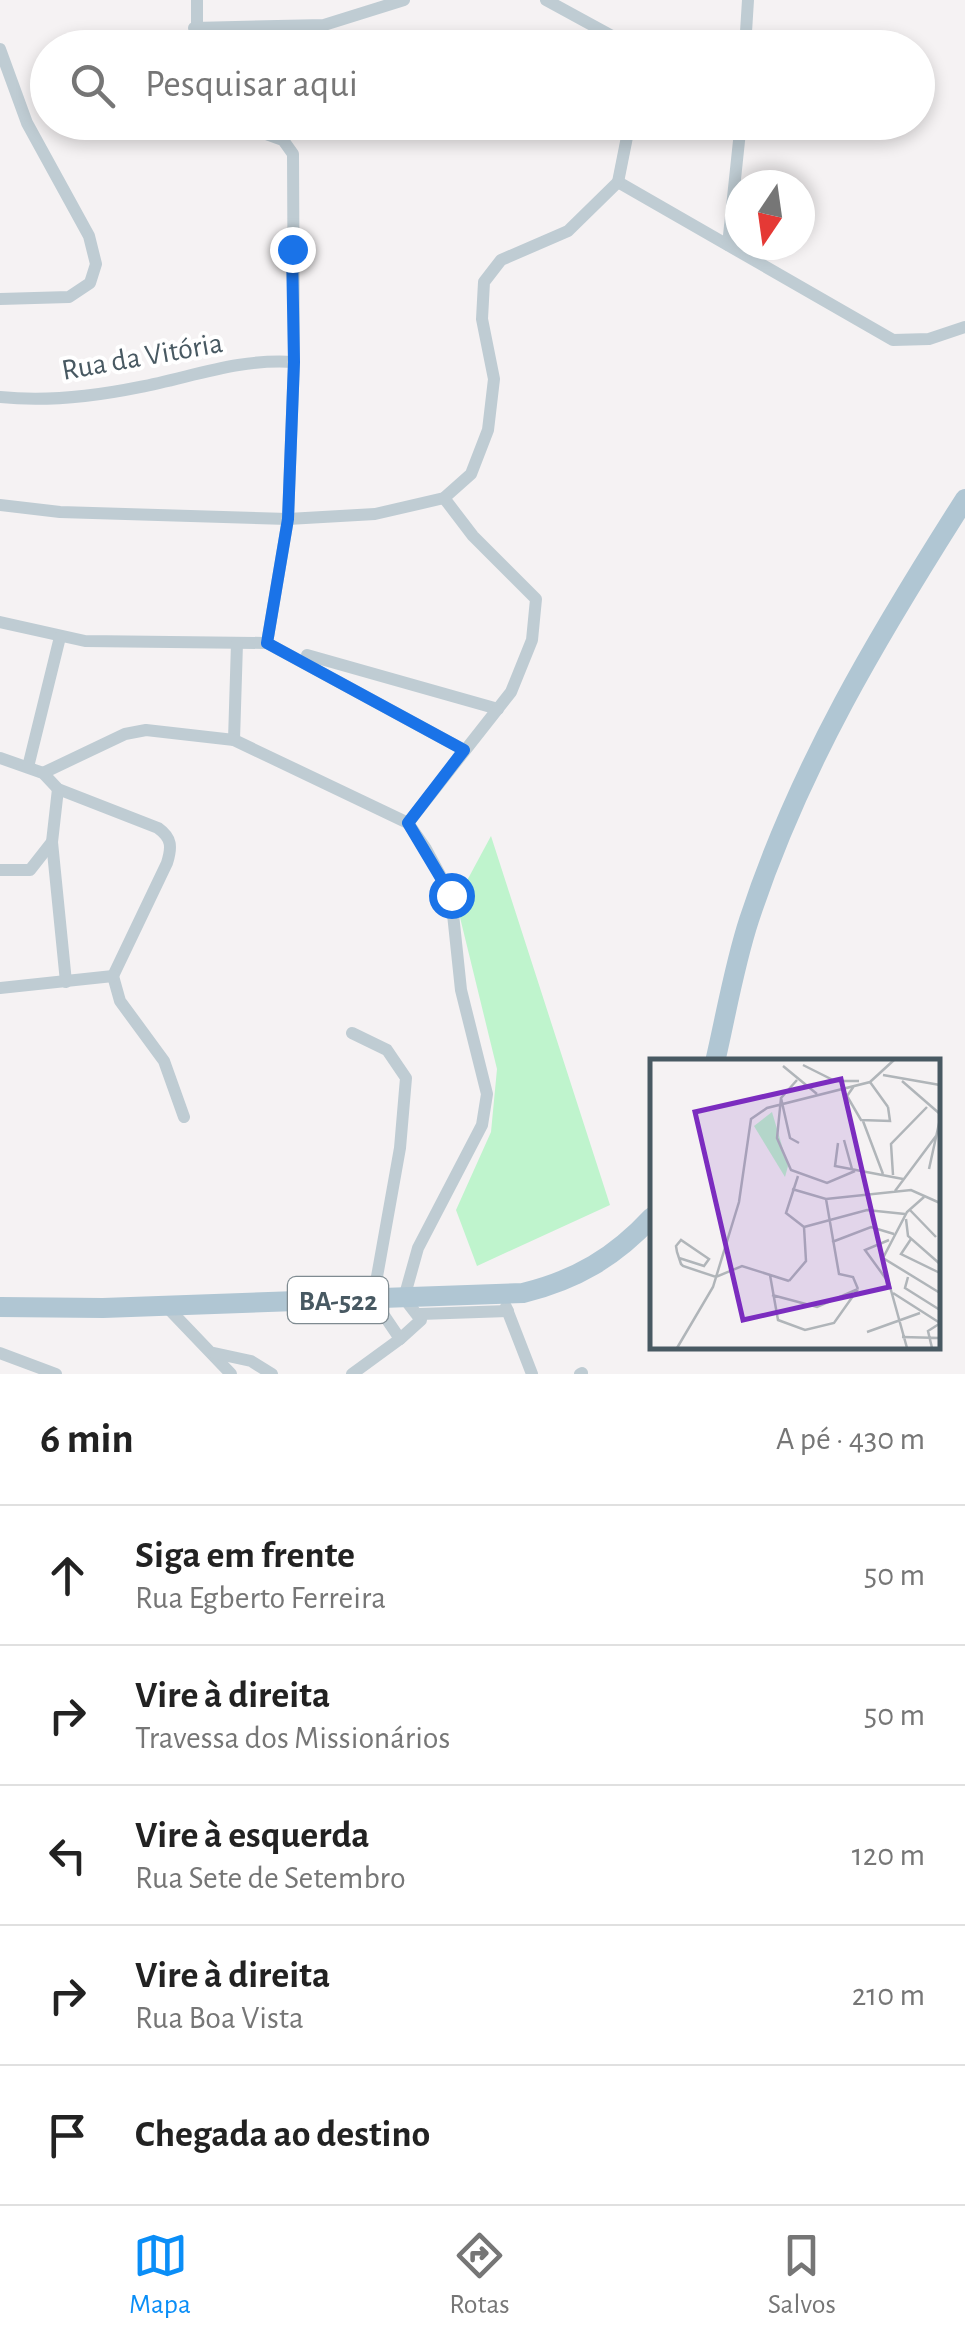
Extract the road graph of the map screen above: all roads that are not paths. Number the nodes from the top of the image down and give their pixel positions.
1 (197, 0) edge
2 (404, 0) edge
3 (546, 0) edge
4 (748, 0) edge
5 (194, 28) joint
6 (601, 30) edge
7 (746, 30) edge
8 (0, 49) edge
9 (30, 129) edge
10 (36, 140) edge
11 (283, 140) edge
12 (626, 140) edge
13 (739, 140) edge
14 (736, 170) edge
15 (618, 182) junction
16 (725, 242) edge
17 (756, 260) edge
18 (0, 300) edge
19 (965, 327) edge
20 (294, 362) junction
21 (0, 396) edge
22 (444, 498) junction
23 (965, 500) edge
24 (0, 505) edge
25 (288, 519) junction
26 (0, 622) edge
27 (60, 637) junction
28 (237, 643) junction
29 (267, 643) junction
30 (290, 652) junction
31 (498, 709) junction
32 (234, 740) junction
33 (464, 750) junction
34 (0, 758) edge
35 (28, 768) junction
36 (43, 773) junction
37 (58, 789) junction
38 (408, 823) junction
39 (52, 842) junction
40 (0, 870) edge
41 (113, 976) junction
42 (66, 982) junction
43 (0, 988) edge
44 (352, 1033) dead end
45 (716, 1059) edge
46 (184, 1117) dead end
47 (650, 1219) edge
48 (404, 1298) junction
49 (373, 1299) junction
50 (505, 1304) junction
51 (166, 1306) junction
52 (0, 1307) edge
53 (420, 1314) junction
54 (400, 1338) junction
55 (0, 1353) edge
56 (214, 1354) junction
57 (56, 1374) edge
58 (231, 1374) edge
59 (272, 1374) edge
60 (352, 1374) edge
61 (532, 1374) edge

1 - 5 street
2 - 5 street
3 - 6 street
4 - 7 street
8 - 9 street
10 - 18 street
11 - 20 street
12 - 15 street
13 - 14 street
15 - 16 street
15 - 22 street
17 - 19 street
20 - 21 street, Rua da Vitória
20 - 25 street
22 - 25 street
22 - 31 street
23 - 45 main road
24 - 25 street
25 - 29 street
26 - 27 street
27 - 28 street
27 - 35 street
28 - 29 street
28 - 32 street
29 - 30 street
30 - 31 street
30 - 33 street
31 - 33 street
32 - 36 street
32 - 38 street
33 - 38 street
34 - 35 street
35 - 36 street
36 - 37 street
37 - 39 street
37 - 41 street
38 - 48 street
39 - 40 street
39 - 42 street
41 - 42 street
41 - 46 street
42 - 43 street
44 - 49 street
47 - 50 main road, BA-522
48 - 49 main road, BA-522
48 - 50 main road, BA-522
48 - 53 street
49 - 51 main road, BA-522
49 - 54 street
50 - 53 street
50 - 61 street
51 - 52 main road, BA-522
51 - 56 street
53 - 54 street
54 - 60 street
55 - 57 street
56 - 58 street
56 - 59 street

